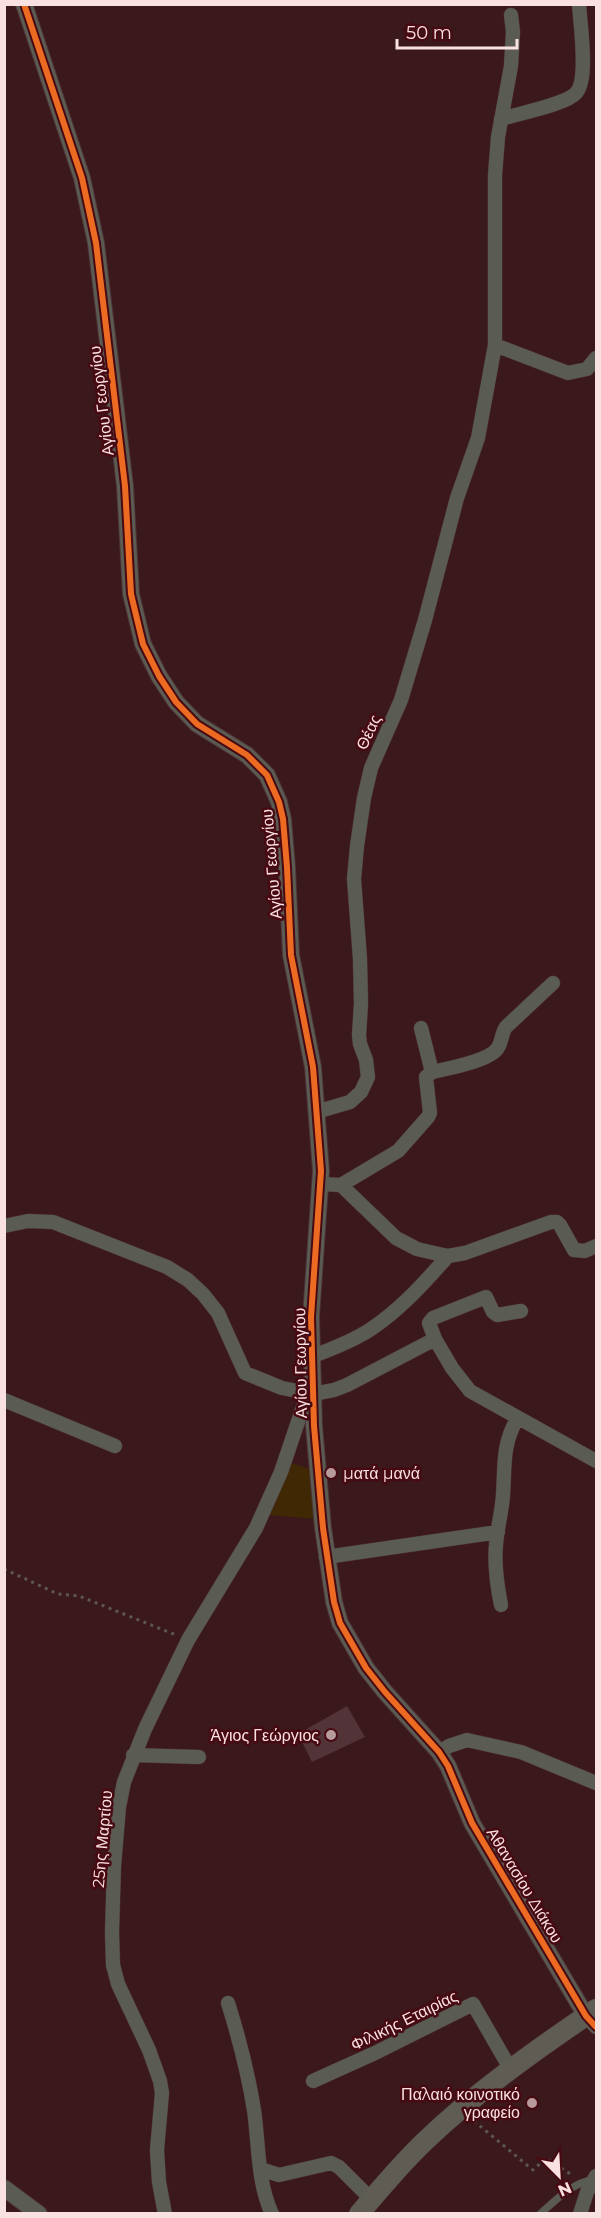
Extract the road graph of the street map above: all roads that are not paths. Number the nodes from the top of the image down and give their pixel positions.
1 (24, 4) edge
2 (579, 4) edge
3 (511, 15) dead end
4 (501, 119) junction
5 (495, 345) junction
6 (597, 358) edge
7 (553, 983) dead end
8 (421, 1028) dead end
9 (432, 1072) junction
10 (316, 1112) junction
11 (321, 1185) junction
12 (340, 1185) junction
13 (4, 1226) edge
14 (597, 1246) edge
15 (448, 1256) junction
16 (521, 1311) dead end
17 (435, 1339) junction
18 (313, 1356) junction
19 (313, 1394) junction
20 (4, 1400) edge
21 (518, 1419) junction
22 (115, 1446) dead end
23 (597, 1461) edge
24 (498, 1532) junction
25 (326, 1557) junction
26 (501, 1605) dead end
27 (439, 1752) junction
28 (133, 1755) junction
29 (199, 1757) dead end
30 (597, 1783) edge
31 (228, 2002) dead end
32 (593, 2017) edge
33 (511, 2070) junction
34 (313, 2081) dead end
35 (260, 2169) junction
36 (591, 2179) edge
37 (4, 2188) edge
38 (365, 2206) edge
39 (39, 2214) edge
40 (165, 2214) edge
41 (272, 2214) edge
42 (540, 2214) edge
43 (580, 2214) edge

1 - 10 street, Αγίου Γεωργίου
2 - 4 street
3 - 4 street, Θέας
4 - 5 street, Θέας
5 - 6 street
5 - 10 street, Θέας
7 - 9 street
8 - 9 street
9 - 12 street
10 - 11 street, Αγίου Γεωργίου
11 - 12 street
11 - 18 street, Αγίου Γεωργίου
12 - 15 street
13 - 19 street
14 - 15 street
15 - 18 street
16 - 17 street
17 - 19 street
17 - 21 street
18 - 19 street, Αγίου Γεωργίου
19 - 25 street, Αγίου Γεωργίου
19 - 28 street, 25ης Μαρτίου
20 - 22 street
21 - 23 street
21 - 24 street
24 - 25 street
24 - 26 street
25 - 27 street, Αγίου Γεωργίου
27 - 30 street
27 - 32 street, Αθανασίου Διάκου
28 - 29 street
28 - 40 street, 25ης Μαρτίου
31 - 35 street
32 - 33 main road
33 - 34 street, Φιλικής Εταιρίας
33 - 38 main road
35 - 38 street
35 - 41 street
36 - 42 lane
36 - 43 street
37 - 39 street

